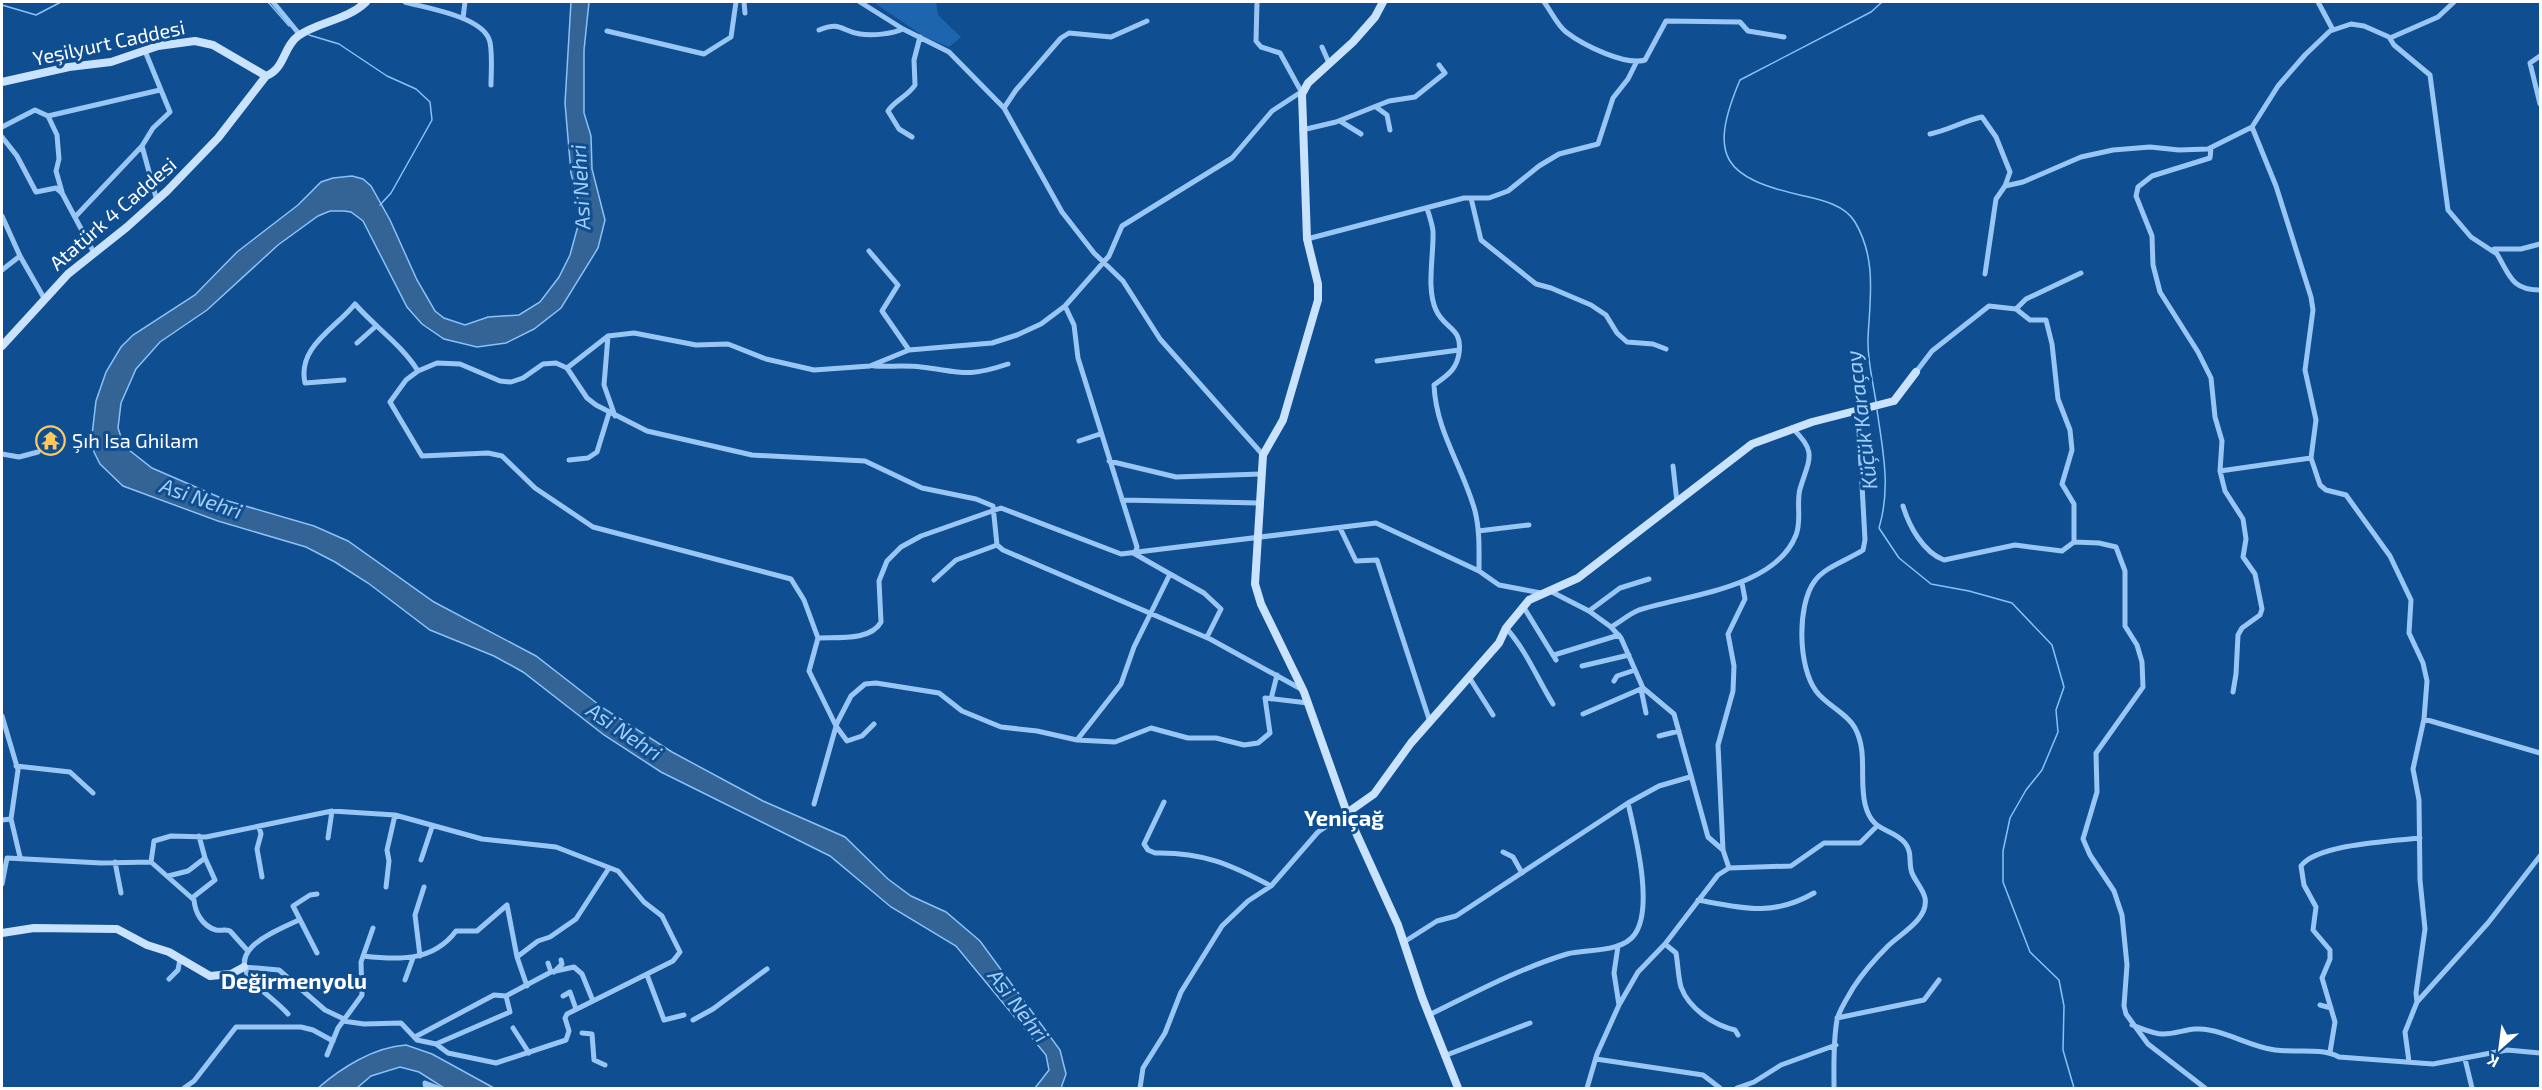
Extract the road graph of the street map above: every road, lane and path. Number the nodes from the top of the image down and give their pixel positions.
1 (273, 2) edge
2 (366, 2) edge
3 (405, 2) edge
4 (465, 2) edge
5 (736, 2) edge
6 (744, 2) edge
7 (860, 2) edge
8 (1257, 2) edge
9 (1383, 2) edge
10 (1544, 2) edge
11 (2318, 2) edge
12 (2454, 2) edge
13 (745, 13) dead end
14 (463, 18) junction
15 (1147, 21) dead end
16 (903, 29) junction
17 (819, 30) dead end
18 (2333, 30) junction
19 (297, 31) junction
20 (607, 31) dead end
21 (920, 37) junction
22 (1784, 37) dead end
23 (2390, 38) junction
24 (1322, 47) dead end
25 (145, 51) junction
26 (2541, 57) edge
27 (1329, 63) junction
28 (1636, 63) junction
29 (1439, 65) dead end
30 (266, 76) junction
31 (2, 82) edge
32 (491, 85) dead end
33 (160, 90) junction
34 (1301, 93) junction
35 (2541, 105) edge
36 (1376, 107) junction
37 (1004, 108) junction
38 (48, 116) junction
39 (1340, 121) junction
40 (2, 127) edge
41 (2252, 127) junction
42 (1302, 130) junction
43 (1390, 130) dead end
44 (1361, 134) dead end
45 (1930, 134) dead end
46 (2, 137) edge
47 (912, 137) dead end
48 (142, 146) junction
49 (2211, 148) junction
50 (2005, 186) junction
51 (62, 193) junction
52 (1471, 198) junction
53 (157, 201) junction
54 (1428, 208) junction
55 (2, 216) edge
56 (75, 217) junction
57 (1307, 239) junction
58 (2541, 244) edge
59 (869, 251) dead end
60 (94, 253) junction
61 (2498, 254) junction
62 (20, 256) junction
63 (1103, 262) junction
64 (2, 270) edge
65 (2081, 273) dead end
66 (1985, 274) dead end
67 (2541, 290) edge
68 (44, 298) junction
69 (1065, 306) junction
70 (2016, 309) junction
71 (375, 327) junction
72 (608, 336) junction
73 (357, 343) dead end
74 (2, 346) edge
75 (1666, 349) dead end
76 (1459, 350) junction
77 (909, 351) junction
78 (1377, 362) dead end
79 (1008, 364) dead end
80 (870, 366) junction
81 (567, 368) junction
82 (418, 371) junction
83 (1916, 372) joint
84 (344, 380) dead end
85 (1862, 410) junction
86 (612, 414) junction
87 (1792, 428) junction
88 (1100, 435) junction
89 (1079, 441) dead end
90 (38, 452) dead end
91 (2, 454) edge
92 (1263, 455) junction
93 (2311, 458) junction
94 (569, 460) dead end
95 (1109, 461) junction
96 (1673, 466) dead end
97 (2220, 471) junction
98 (1260, 474) junction
99 (1122, 500) junction
100 (1677, 502) junction
101 (1259, 503) junction
102 (1903, 506) dead end
103 (994, 511) junction
104 (1529, 525) dead end
105 (1340, 528) junction
106 (1478, 531) junction
107 (1259, 538) junction
108 (2074, 542) junction
109 (997, 545) junction
110 (1134, 554) junction
111 (1479, 571) junction
112 (1170, 574) junction
113 (1649, 579) dead end
114 (934, 580) dead end
115 (1742, 583) junction
116 (1550, 591) junction
117 (1541, 594) junction
118 (1523, 606) junction
119 (1590, 611) junction
120 (1152, 612) junction
121 (1611, 627) junction
122 (1506, 628) junction
123 (1619, 635) junction
124 (1207, 637) junction
125 (818, 638) junction
126 (1629, 655) junction
127 (1582, 666) dead end
128 (1635, 670) junction
129 (1277, 675) junction
130 (1469, 677) junction
131 (1614, 681) dead end
132 (1301, 689) junction
133 (1642, 689) junction
134 (2233, 692) dead end
135 (1271, 699) junction
136 (1308, 704) junction
137 (1553, 704) dead end
138 (1646, 713) dead end
139 (1583, 714) dead end
140 (1493, 715) dead end
141 (2, 716) edge
142 (2424, 719) junction
143 (1430, 722) junction
144 (874, 724) dead end
145 (836, 726) junction
146 (1679, 731) junction
147 (1659, 736) dead end
148 (1077, 740) junction
149 (2541, 753) edge
150 (16, 766) junction
151 (1690, 777) junction
152 (93, 793) dead end
153 (1164, 802) dead end
154 (1628, 803) junction
155 (814, 804) dead end
156 (332, 811) junction
157 (1347, 813) junction
158 (394, 815) junction
159 (11, 819) junction
160 (2, 820) edge
161 (1876, 826) junction
162 (259, 827) junction
163 (432, 827) junction
164 (199, 836) junction
165 (328, 838) dead end
166 (2420, 838) junction
167 (555, 847) junction
168 (1723, 849) junction
169 (1503, 852) dead end
170 (553, 855) dead end
171 (2541, 856) edge
172 (4, 857) edge
173 (20, 857) junction
174 (205, 858) junction
175 (421, 860) dead end
176 (115, 862) junction
177 (151, 862) junction
178 (609, 868) junction
179 (1729, 868) junction
180 (1522, 873) junction
181 (168, 876) junction
182 (262, 877) dead end
183 (2, 884) edge
184 (386, 886) dead end
185 (1271, 886) junction
186 (424, 887) dead end
187 (121, 893) dead end
188 (1814, 893) dead end
189 (317, 894) dead end
190 (192, 898) junction
191 (1698, 900) junction
192 (298, 920) junction
193 (374, 928) dead end
194 (2, 933) edge
195 (1404, 942) junction
196 (1665, 944) junction
197 (1617, 946) junction
198 (247, 950) junction
199 (317, 953) dead end
200 (363, 956) junction
201 (416, 957) junction
202 (517, 957) junction
203 (180, 959) junction
204 (561, 960) dead end
205 (548, 963) dead end
206 (244, 967) junction
207 (767, 969) dead end
208 (553, 972) junction
209 (648, 975) junction
210 (169, 979) dead end
211 (405, 980) dead end
212 (1939, 980) dead end
213 (629, 983) junction
214 (527, 986) junction
215 (630, 990) dead end
216 (506, 996) junction
217 (563, 996) dead end
218 (593, 1000) junction
219 (2417, 1002) junction
220 (1619, 1005) junction
221 (2320, 1005) dead end
222 (2331, 1008) junction
223 (576, 1009) junction
224 (288, 1014) dead end
225 (684, 1015) dead end
226 (1429, 1015) junction
227 (1837, 1018) junction
228 (343, 1020) junction
229 (693, 1020) dead end
230 (1530, 1023) dead end
231 (2132, 1025) junction
232 (513, 1028) dead end
233 (582, 1033) dead end
234 (1737, 1035) dead end
235 (415, 1038) junction
236 (333, 1041) junction
237 (436, 1044) junction
238 (1836, 1044) junction
239 (2330, 1052) junction
240 (529, 1053) junction
241 (2541, 1053) edge
242 (327, 1055) dead end
243 (1444, 1056) junction
244 (1596, 1059) junction
245 (2465, 1059) junction
246 (2409, 1062) junction
247 (605, 1065) dead end
248 (184, 1089) edge
249 (426, 1089) edge
250 (438, 1089) edge
251 (1140, 1089) edge
252 (1458, 1089) edge
253 (1587, 1089) edge
254 (1720, 1089) edge
255 (1737, 1089) edge
256 (1834, 1089) edge
257 (2205, 1089) edge
258 (2472, 1089) edge

1 - 19 street
2 - 19 street
3 - 14 street
4 - 14 street
5 - 20 street
6 - 13 street
7 - 16 street
8 - 34 street
9 - 27 street
10 - 28 street
11 - 18 street
12 - 23 street
14 - 32 street
15 - 37 street
16 - 17 street
16 - 21 street
18 - 23 street
18 - 41 street
19 - 30 street
21 - 37 street
21 - 47 street
22 - 28 street
23 - 61 street
24 - 27 street
25 - 30 street, Yeşilyurt Caddesi
25 - 31 street, Yeşilyurt Caddesi
25 - 33 street
26 - 35 street
27 - 34 street
28 - 52 street
29 - 36 street
30 - 53 street, Atatürk 4 Caddesi
33 - 38 street
33 - 48 street
34 - 42 street
34 - 63 street
36 - 39 street
36 - 43 street
37 - 63 street
38 - 40 street
38 - 51 street
39 - 42 street
39 - 44 street
41 - 49 street
41 - 93 street
42 - 57 street
45 - 50 street
46 - 51 street
48 - 53 street
48 - 56 street
49 - 50 street
49 - 97 street
50 - 66 street
51 - 56 street
52 - 54 street
52 - 75 street
53 - 60 street, Atatürk 4 Caddesi
54 - 57 street
54 - 76 street
55 - 62 street
56 - 60 street
57 - 92 street
58 - 61 street
59 - 77 street
60 - 68 street, Atatürk 4 Caddesi
61 - 67 street
62 - 64 street
62 - 68 street
63 - 69 street
63 - 92 street
65 - 70 street
68 - 74 street, Atatürk 4 Caddesi
69 - 77 street
69 - 88 street
70 - 83 street
70 - 108 street
71 - 73 street
71 - 82 street
71 - 84 street
72 - 80 street
72 - 81 street
72 - 86 street
76 - 78 street
76 - 106 street
77 - 80 street
79 - 80 street
81 - 82 street
81 - 86 street
82 - 125 street
83 - 85 street
85 - 87 street
85 - 161 street
86 - 94 street
86 - 103 street
87 - 100 street
87 - 115 street
88 - 89 street
88 - 95 street
90 - 91 street
92 - 98 street
93 - 97 street
93 - 142 street
95 - 98 street
95 - 99 street
96 - 100 street
97 - 134 street
98 - 101 street
99 - 101 street
99 - 110 street
100 - 116 street
101 - 107 street
102 - 108 street
103 - 109 street
103 - 110 street
103 - 125 street
104 - 106 street
105 - 107 street
105 - 111 street
105 - 143 street
106 - 111 street
107 - 110 street
107 - 132 street
108 - 231 street
109 - 114 street
109 - 120 street
110 - 112 street
111 - 117 street
112 - 120 street
112 - 124 street
113 - 119 street
115 - 121 street
115 - 168 street
116 - 117 street
116 - 119 street
117 - 118 street
118 - 122 street
118 - 123 street
119 - 121 street
120 - 124 street
120 - 148 street
121 - 123 street
122 - 130 street
122 - 137 street
123 - 126 street
124 - 129 street
125 - 145 street
126 - 127 street
126 - 128 street
128 - 131 street
128 - 133 street
129 - 132 street
129 - 135 street
130 - 140 street
130 - 143 street
132 - 136 street
133 - 138 street
133 - 139 street
133 - 146 street
135 - 136 street
135 - 148 street
136 - 157 street
141 - 150 street
142 - 149 street
142 - 166 street
143 - 157 street
144 - 145 street
145 - 148 street
145 - 155 street
146 - 147 street
146 - 151 street
150 - 152 street
150 - 159 street
151 - 154 street
151 - 168 street
153 - 185 street
154 - 180 street
154 - 197 street
156 - 158 street
156 - 162 street
156 - 165 street
157 - 185 street
157 - 195 street
158 - 163 street
158 - 184 street
159 - 160 street
159 - 173 street
161 - 179 street
161 - 227 street
162 - 164 street
162 - 182 street
163 - 167 street
163 - 175 street
164 - 174 street
164 - 177 street
166 - 219 street
166 - 222 street
167 - 170 street
167 - 178 street
168 - 179 street
169 - 180 street
171 - 219 street
172 - 173 street
172 - 183 street
173 - 176 street
174 - 181 street
174 - 190 street
176 - 177 street
176 - 187 street
177 - 181 street
178 - 202 street
178 - 209 street
179 - 191 street
180 - 195 street
181 - 190 street
185 - 251 street
186 - 201 street
188 - 191 street
189 - 192 street
190 - 198 street
191 - 196 street
192 - 198 street
192 - 199 street
193 - 200 street
194 - 203 street
195 - 226 street
196 - 220 street
196 - 234 street
197 - 220 street
197 - 226 street
198 - 206 street
200 - 201 street
200 - 228 street
201 - 202 street
201 - 211 street
202 - 214 street
203 - 206 street
203 - 210 street
204 - 208 street
205 - 208 street
206 - 224 street
206 - 228 street
207 - 229 street
208 - 214 street
208 - 218 street
209 - 213 street
209 - 225 street
212 - 227 street
213 - 215 street
213 - 218 street
214 - 216 street
216 - 235 street
216 - 237 street
217 - 223 street
218 - 223 street
219 - 246 street
220 - 244 street
221 - 222 street
222 - 239 street
223 - 240 street
226 - 243 street
227 - 238 street
228 - 235 street
228 - 236 street
230 - 243 street
231 - 239 street
231 - 257 street
232 - 240 street
233 - 247 street
235 - 237 street
236 - 242 street
236 - 248 street
237 - 240 street
238 - 255 street
238 - 256 street
239 - 246 street
241 - 245 street
243 - 252 street
244 - 253 street
244 - 254 street
245 - 246 street
245 - 258 street
249 - 250 street

